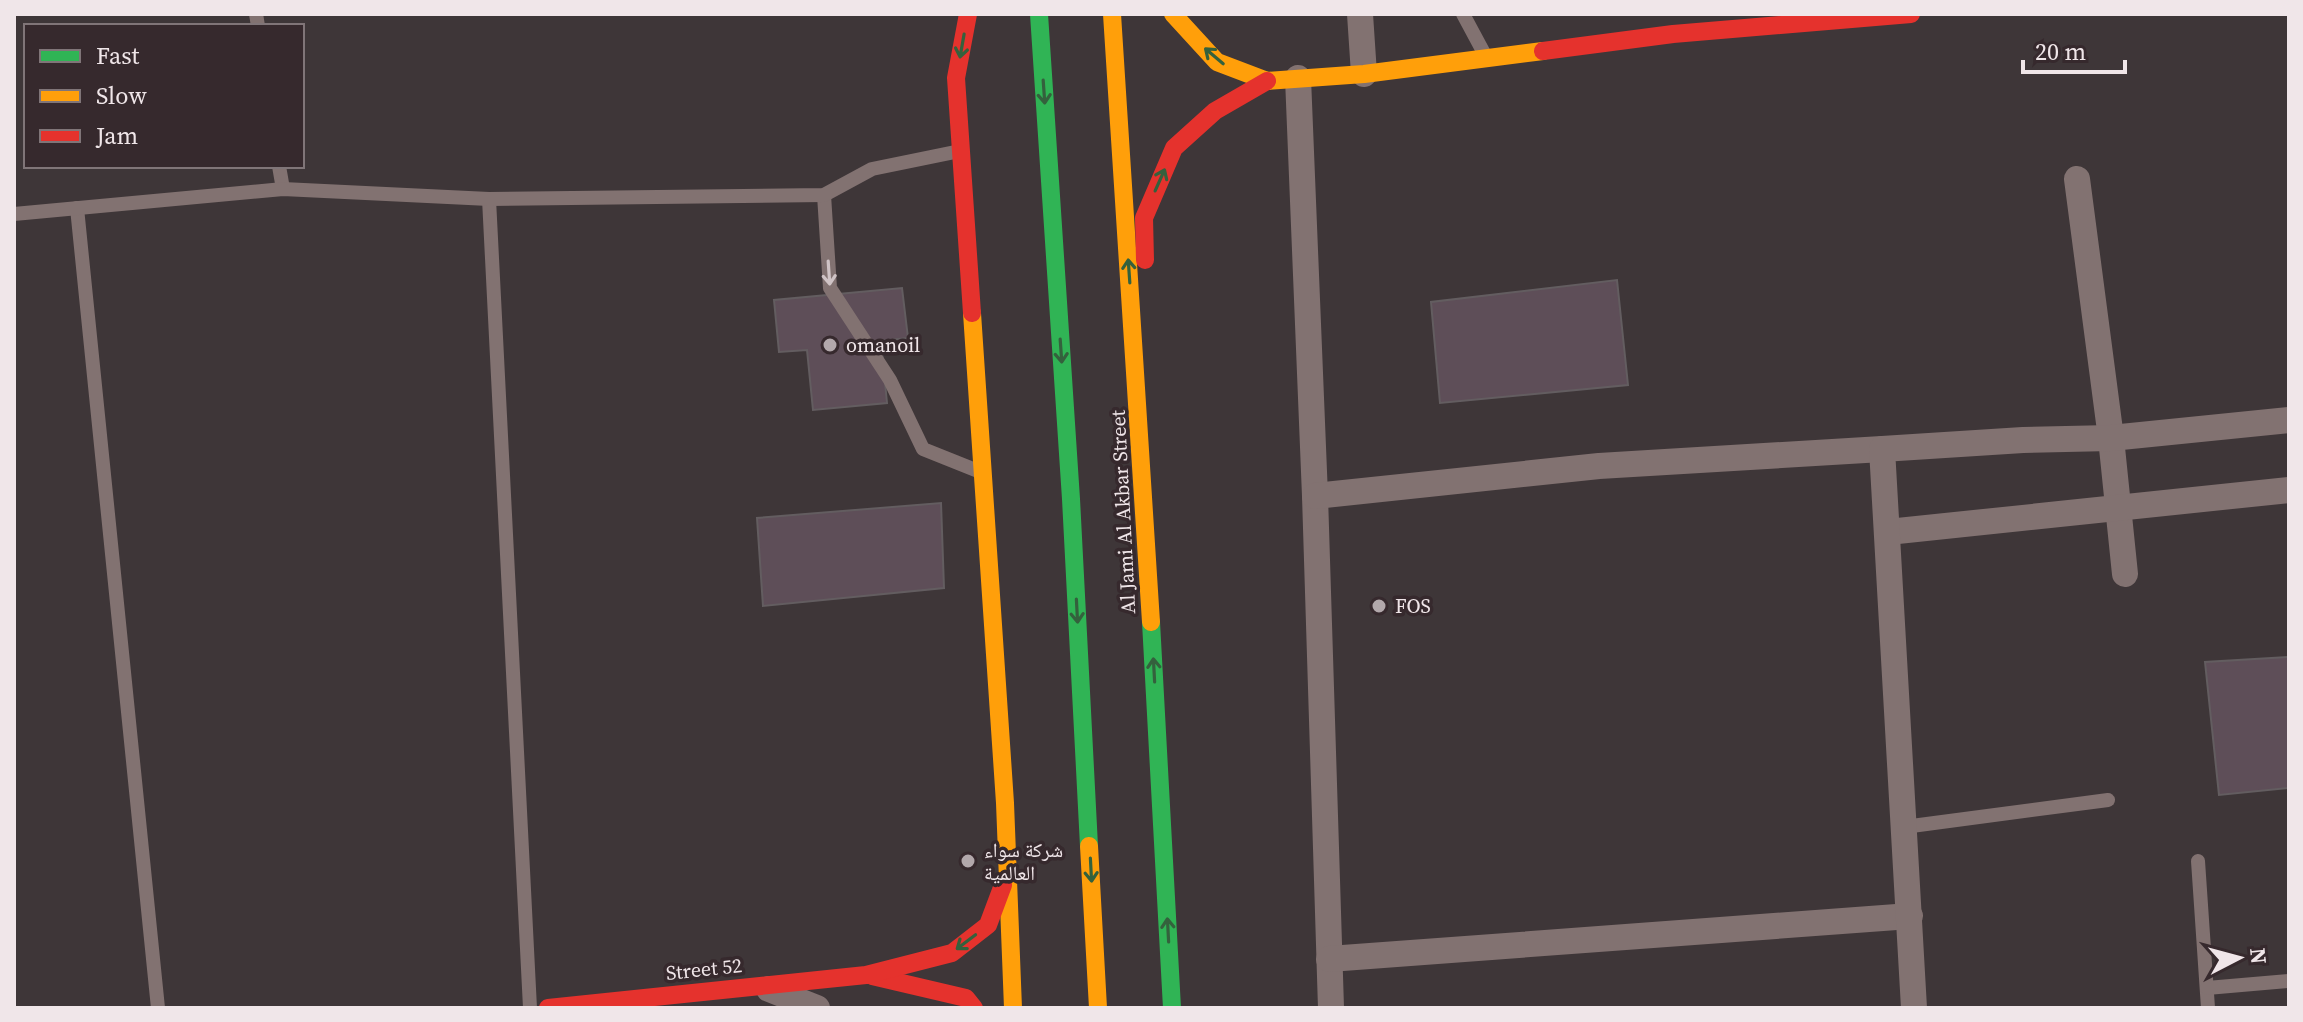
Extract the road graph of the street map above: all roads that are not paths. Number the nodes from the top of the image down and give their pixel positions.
1 (968, 14) edge
2 (1039, 14) edge
3 (1112, 14) edge
4 (1173, 14) edge
5 (1360, 14) edge
6 (1463, 14) edge
7 (1671, 14) edge
8 (1911, 14) edge
9 (1673, 34) junction
10 (1487, 59) junction
11 (1364, 74) junction
12 (1298, 78) junction
13 (1267, 81) junction
14 (961, 151) junction
15 (279, 168) edge
16 (2077, 179) dead end
17 (283, 189) junction
18 (824, 195) junction
19 (489, 199) junction
20 (77, 208) junction
21 (14, 214) edge
22 (2289, 420) edge
23 (1139, 422) junction
24 (2111, 438) junction
25 (1882, 449) junction
26 (983, 473) junction
27 (2289, 490) edge
28 (1315, 496) junction
29 (2118, 508) junction
30 (1888, 532) junction
31 (2125, 574) dead end
32 (2108, 800) dead end
33 (1904, 827) junction
34 (2198, 861) dead end
35 (1006, 878) junction
36 (1910, 916) junction
37 (1329, 959) junction
38 (866, 975) junction
39 (2289, 981) edge
40 (761, 986) junction
41 (2207, 988) junction
42 (158, 1008) edge
43 (530, 1008) edge
44 (548, 1008) edge
45 (817, 1008) edge
46 (974, 1008) edge
47 (1013, 1008) edge
48 (1098, 1008) edge
49 (1172, 1008) edge
50 (1331, 1008) edge
51 (1914, 1008) edge
52 (2208, 1008) edge

1 -> 14 street
2 -> 48 street
23 -> 3 street, Al Jami Al Akbar Street
13 -> 4 street
5 - 11 street
6 - 10 lane
7 - 9 lane
8 - 9 street
9 - 10 street
10 - 11 street
11 - 12 street
12 - 13 street
12 - 28 street
23 -> 13 street
14 - 18 lane
14 - 26 street
15 - 17 lane
16 - 24 street
17 - 19 lane
17 - 20 lane
18 - 19 lane
18 -> 26 lane
19 - 43 lane
20 - 21 lane
20 - 42 lane
22 - 24 street
49 -> 23 street, Al Jami Al Akbar Street
24 - 25 street
24 - 29 street
25 - 28 street
25 - 30 street
26 - 35 street
27 - 29 street
28 - 37 street
29 - 30 street
29 - 31 street
30 - 33 street
32 - 33 lane
33 - 36 street
34 - 41 lane
35 -> 38 street
35 - 47 street
36 - 37 street
36 - 51 street
37 - 50 street
38 - 40 street, Street 52
38 - 46 street
39 - 41 lane
40 - 44 street, Street 52
40 - 45 street
41 - 52 lane

